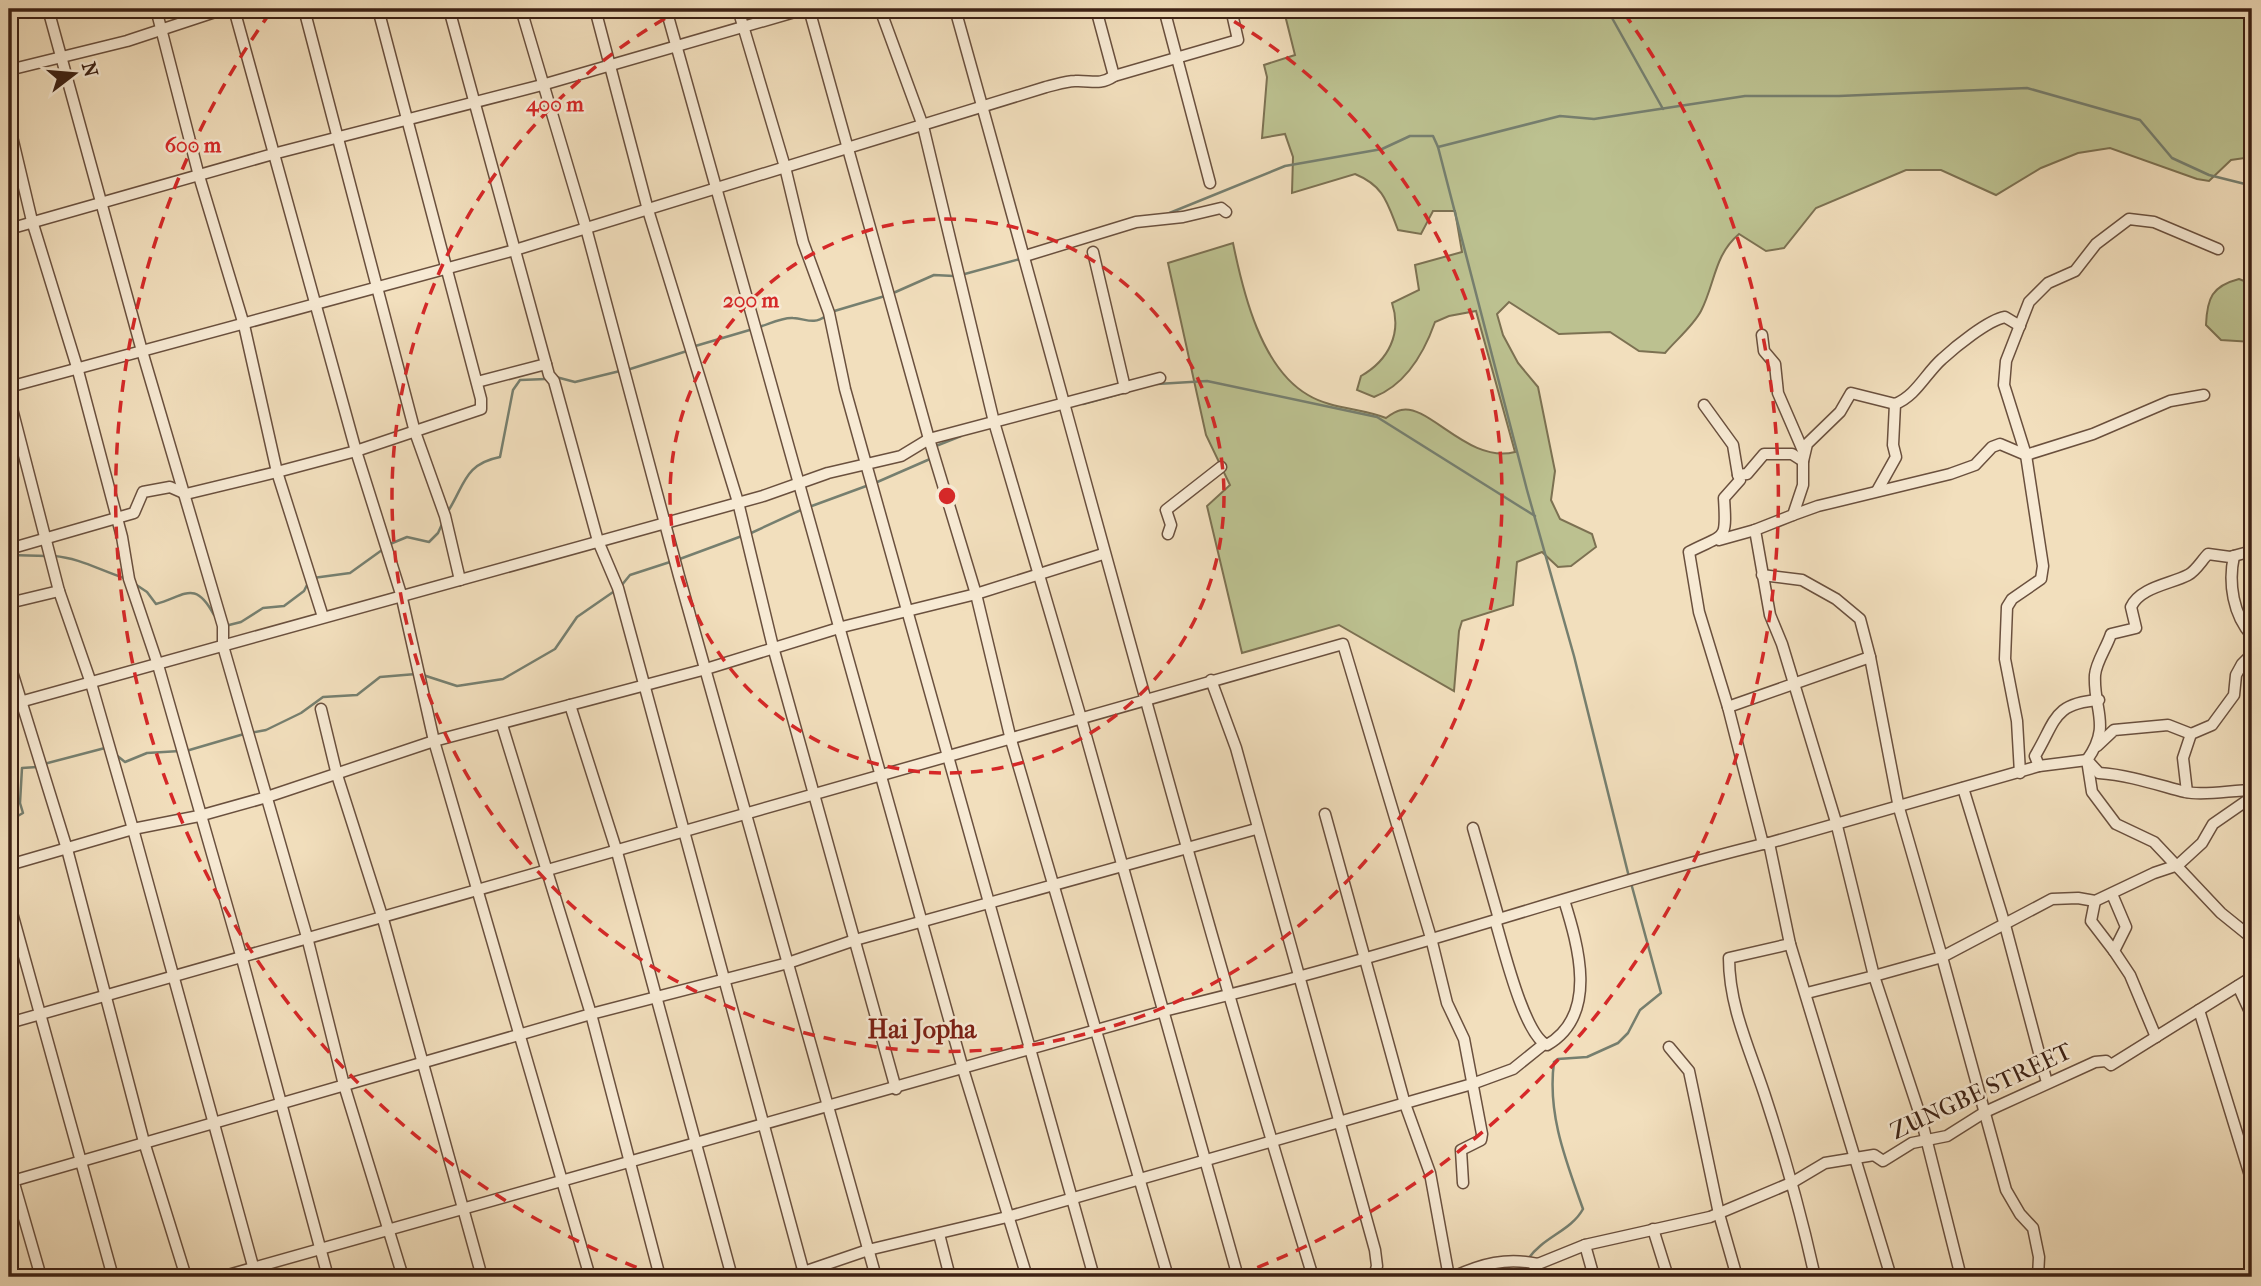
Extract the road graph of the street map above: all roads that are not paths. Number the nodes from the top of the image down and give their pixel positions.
1 (48, 9) edge
2 (156, 9) edge
3 (225, 9) edge
4 (234, 9) edge
5 (304, 9) edge
6 (378, 9) edge
7 (449, 9) edge
8 (521, 9) edge
9 (595, 9) edge
10 (666, 9) edge
11 (738, 9) edge
12 (807, 9) edge
13 (880, 9) edge
14 (955, 9) edge
15 (1096, 9) edge
16 (1164, 9) edge
17 (1231, 9) edge
18 (742, 26) junction
19 (162, 30) junction
20 (675, 44) junction
21 (61, 56) junction
22 (1176, 56) junction
23 (610, 64) junction
24 (9, 70) edge
25 (1114, 76) junction
26 (542, 85) junction
27 (474, 101) junction
28 (983, 108) junction
29 (408, 120) junction
30 (9, 124) edge
31 (923, 126) junction
32 (339, 139) junction
33 (848, 150) junction
34 (273, 154) junction
35 (785, 167) junction
36 (199, 176) junction
37 (1210, 183) dead end
38 (714, 187) junction
39 (101, 201) junction
40 (648, 210) junction
41 (1227, 212) dead end
42 (32, 222) junction
43 (586, 228) junction
44 (9, 229) edge
45 (2218, 249) dead end
46 (515, 250) junction
47 (1093, 252) dead end
48 (1025, 256) junction
49 (446, 268) junction
50 (379, 288) junction
51 (315, 304) junction
52 (244, 325) junction
53 (2020, 326) junction
54 (1762, 335) dead end
55 (142, 351) junction
56 (77, 367) junction
57 (550, 373) junction
58 (1160, 378) dead end
59 (477, 382) junction
60 (9, 387) edge
61 (1125, 388) junction
62 (2204, 395) dead end
63 (9, 397) edge
64 (1066, 404) junction
65 (1895, 404) junction
66 (1704, 405) dead end
67 (993, 422) junction
68 (415, 432) junction
69 (929, 439) junction
70 (356, 451) junction
71 (2026, 455) junction
72 (1804, 457) junction
73 (868, 465) junction
74 (1221, 467) dead end
75 (277, 472) junction
76 (1738, 475) junction
77 (798, 484) junction
78 (1877, 491) junction
79 (186, 494) junction
80 (738, 502) junction
81 (1793, 515) junction
82 (117, 518) junction
83 (666, 522) junction
84 (1755, 530) junction
85 (1168, 534) dead end
86 (47, 537) junction
87 (1719, 540) junction
88 (597, 541) junction
89 (9, 549) edge
90 (2252, 551) edge
91 (1103, 554) junction
92 (2234, 556) junction
93 (1037, 573) junction
94 (1762, 575) junction
95 (460, 580) junction
96 (59, 591) junction
97 (401, 594) junction
98 (976, 594) junction
99 (9, 603) edge
100 (909, 612) junction
101 (323, 617) junction
102 (842, 627) junction
103 (2252, 636) edge
104 (223, 646) junction
105 (773, 647) junction
106 (2252, 654) edge
107 (1870, 657) junction
108 (9, 662) edge
109 (158, 665) junction
110 (706, 669) junction
111 (1211, 680) junction
112 (91, 683) junction
113 (1793, 683) junction
114 (645, 685) junction
115 (1147, 697) junction
116 (2099, 700) junction
117 (21, 702) junction
118 (9, 705) edge
119 (570, 705) junction
120 (1728, 707) junction
121 (321, 709) dead end
122 (1081, 718) junction
123 (502, 725) junction
124 (2190, 734) junction
125 (1011, 740) junction
126 (433, 741) junction
127 (2097, 746) junction
128 (950, 757) junction
129 (2087, 760) junction
130 (2039, 766) junction
131 (2020, 773) junction
132 (337, 775) junction
133 (882, 776) junction
134 (1963, 788) junction
135 (2252, 790) edge
136 (2187, 792) junction
137 (267, 797) junction
138 (814, 797) junction
139 (2252, 797) edge
140 (1899, 808) junction
141 (1325, 814) dead end
142 (746, 815) junction
143 (199, 816) junction
144 (1836, 822) junction
145 (1473, 828) dead end
146 (133, 829) junction
147 (1256, 829) junction
148 (684, 831) junction
149 (1766, 844) junction
150 (67, 849) junction
151 (1189, 849) junction
152 (617, 852) junction
153 (9, 865) edge
154 (2178, 865) junction
155 (1122, 866) junction
156 (546, 870) junction
157 (1054, 885) junction
158 (475, 889) junction
159 (2112, 894) junction
160 (1564, 900) junction
161 (2095, 901) junction
162 (9, 902) edge
163 (991, 903) junction
164 (383, 919) junction
165 (1497, 919) junction
166 (924, 921) junction
167 (2005, 925) junction
168 (307, 937) junction
169 (1431, 938) junction
170 (2252, 938) edge
171 (855, 940) junction
172 (1790, 944) junction
173 (2114, 951) junction
174 (241, 955) junction
175 (1367, 957) junction
176 (1942, 957) junction
177 (788, 962) junction
178 (174, 975) junction
179 (1874, 976) junction
180 (1298, 977) junction
181 (2252, 977) edge
182 (724, 980) junction
183 (2238, 986) junction
184 (1807, 993) junction
185 (108, 995) junction
186 (1227, 995) junction
187 (656, 996) junction
188 (2199, 1010) junction
189 (1164, 1012) junction
190 (42, 1014) junction
191 (591, 1014) junction
192 (2252, 1016) edge
193 (9, 1023) edge
194 (1097, 1032) junction
195 (520, 1035) junction
196 (2155, 1037) junction
197 (1544, 1044) junction
198 (1669, 1047) dead end
199 (1031, 1049) junction
200 (423, 1063) junction
201 (963, 1069) junction
202 (2046, 1079) dead end
203 (1472, 1084) junction
204 (344, 1085) junction
205 (896, 1089) junction
206 (1405, 1104) junction
207 (281, 1105) junction
208 (828, 1107) junction
209 (1984, 1112) junction
210 (1339, 1123) junction
211 (214, 1125) junction
212 (764, 1126) junction
213 (1925, 1141) junction
214 (144, 1142) junction
215 (1271, 1142) junction
216 (696, 1144) junction
217 (1857, 1158) junction
218 (1205, 1159) junction
219 (80, 1162) junction
220 (630, 1162) junction
221 (9, 1166) edge
222 (1139, 1178) junction
223 (11, 1182) edge
224 (562, 1182) junction
225 (1793, 1182) junction
226 (2252, 1182) edge
227 (1463, 1183) dead end
228 (1071, 1199) junction
229 (465, 1210) junction
230 (1720, 1214) junction
231 (1007, 1217) junction
232 (1653, 1229) junction
233 (390, 1230) junction
234 (939, 1234) junction
235 (1585, 1245) junction
236 (319, 1249) junction
237 (868, 1250) junction
238 (1535, 1264) junction
239 (254, 1273) edge
240 (804, 1275) edge
241 (41, 1277) edge
242 (113, 1277) edge
243 (186, 1277) edge
244 (221, 1277) edge
245 (328, 1277) edge
246 (403, 1277) edge
247 (482, 1277) edge
248 (590, 1277) edge
249 (660, 1277) edge
250 (732, 1277) edge
251 (789, 1277) edge
252 (876, 1277) edge
253 (950, 1277) edge
254 (1027, 1277) edge
255 (1094, 1277) edge
256 (1168, 1277) edge
257 (1238, 1277) edge
258 (1313, 1277) edge
259 (1374, 1277) edge
260 (1451, 1277) edge
261 (1529, 1277) edge
262 (1594, 1277) edge
263 (1668, 1277) edge
264 (1737, 1277) edge
265 (1815, 1277) edge
266 (1891, 1277) edge
267 (1961, 1277) edge
268 (2039, 1277) edge

1 - 21 street
2 - 19 street
3 - 19 street
4 - 34 street
5 - 32 street
6 - 29 street
7 - 27 street
8 - 26 street
9 - 23 street
10 - 20 street
11 - 18 street
12 - 18 street
12 - 33 street
13 - 31 street
14 - 28 street
15 - 25 street
16 - 22 street
17 - 22 street
18 - 20 street
18 - 35 street
19 - 21 street
19 - 36 street
20 - 23 street
20 - 38 street
21 - 24 street
21 - 39 street
22 - 25 street
22 - 37 street
23 - 26 street
23 - 40 street
25 - 28 street
26 - 27 street
26 - 43 street
27 - 29 street
27 - 46 street
28 - 31 street
28 - 48 street
29 - 32 street
29 - 49 street
30 - 42 street
31 - 33 street
31 - 67 street
32 - 34 street
32 - 50 street
33 - 35 street
33 - 69 street
34 - 36 street
34 - 51 street
35 - 38 street
35 - 73 street
36 - 39 street
36 - 52 street
38 - 40 street
38 - 77 street
39 - 42 street
39 - 55 street
40 - 43 street
40 - 80 street
41 - 48 street
42 - 44 street
42 - 56 street
43 - 46 street
43 - 83 street
45 - 53 street
46 - 49 street
46 - 57 street
47 - 61 street
48 - 64 street
49 - 50 street
49 - 59 street
50 - 51 street
50 - 68 street
51 - 52 street
51 - 70 street
52 - 55 street
52 - 75 street
53 - 65 street
53 - 71 street
54 - 72 street
55 - 56 street
55 - 79 street
56 - 60 street
56 - 82 street
57 - 59 street
57 - 88 street
58 - 61 street
59 - 68 street
61 - 64 street
62 - 71 street
63 - 86 street
64 - 67 street
64 - 91 street
65 - 72 street
65 - 78 street
66 - 76 street
67 - 69 street
67 - 93 street
68 - 70 street
68 - 95 street
69 - 73 street
69 - 98 street
70 - 75 street
70 - 97 street
71 - 78 street
71 - 131 street
72 - 76 street
72 - 81 street
73 - 77 street
73 - 100 street
74 - 85 street
75 - 79 street
75 - 101 street
76 - 87 street
77 - 80 street
77 - 102 street
78 - 81 street
79 - 82 street
79 - 104 street
80 - 83 street
80 - 105 street
81 - 84 street
82 - 86 street
82 - 109 street
83 - 88 street
83 - 110 street
84 - 87 street
84 - 94 street
86 - 89 street
86 - 96 street
87 - 120 street
88 - 95 street
88 - 114 street
90 - 92 street
91 - 93 street
91 - 115 street
92 - 103 street
92 - 116 street
93 - 98 street
93 - 122 street
94 - 107 street
94 - 113 street
95 - 97 street
96 - 99 street
96 - 112 street
97 - 101 street
97 - 126 street
98 - 100 street
98 - 125 street
100 - 102 street
100 - 128 street
101 - 104 street
102 - 105 street
102 - 133 street
104 - 109 street
104 - 137 street
105 - 110 street
105 - 138 street
106 - 124 street
107 - 113 street
107 - 140 street
108 - 117 street
109 - 112 street
109 - 143 street
110 - 114 street
110 - 142 street
111 - 115 street
111 - 147 street
111 - 169 street
112 - 117 street
112 - 146 street
113 - 120 street
113 - 144 street
114 - 119 street
114 - 148 street
115 - 122 street
115 - 151 street
116 - 127 street
116 - 130 street
117 - 118 street
117 - 150 street
119 - 123 street
119 - 152 street
120 - 149 street
121 - 132 street
122 - 125 street
122 - 155 street
123 - 126 street
123 - 156 street
124 - 127 street
124 - 136 street
125 - 128 street
125 - 157 street
126 - 132 street
126 - 158 street
127 - 129 street
128 - 133 street
128 - 163 street
129 - 130 street
129 - 136 street
129 - 154 street
130 - 131 street
131 - 134 street
132 - 137 street
132 - 164 street
133 - 138 street
133 - 166 street
134 - 140 street
134 - 167 street
135 - 136 street
137 - 143 street
137 - 168 street
138 - 142 street
138 - 171 street
139 - 154 street
140 - 144 street
140 - 176 street
141 - 175 street
142 - 148 street
142 - 177 street
143 - 146 street
143 - 174 street
144 - 149 street
144 - 179 street
145 - 165 street
146 - 150 street
146 - 178 street
147 - 151 street
147 - 180 street
148 - 152 street
148 - 182 street
149 - 160 street
149 - 172 street
150 - 153 street
150 - 185 street
151 - 155 street
151 - 186 street
152 - 156 street
152 - 187 street
154 - 159 street
154 - 170 street
155 - 157 street
155 - 189 street
156 - 158 street
156 - 191 street
157 - 163 street
157 - 194 street
158 - 164 street
158 - 195 street
159 - 161 street
159 - 173 street
160 - 165 street
160 - 197 street
161 - 167 street
161 - 173 street
162 - 190 street
163 - 166 street
163 - 199 street
164 - 168 street
164 - 200 street
165 - 169 street
165 - 197 street
166 - 171 street
166 - 201 street
167 - 176 street
167 - 202 street
168 - 174 street
168 - 204 street
169 - 175 street
169 - 203 street
171 - 177 street
171 - 205 street
172 - 184 street
172 - 225 street
173 - 196 street
174 - 178 street
174 - 207 street
175 - 180 street
175 - 206 street
176 - 179 street
176 - 209 street
177 - 182 street
177 - 208 street
178 - 185 street
178 - 211 street
179 - 184 street
179 - 213 street
180 - 186 street
180 - 210 street
181 - 183 street, ZUNGBE STREET
182 - 187 street
182 - 212 street
183 - 188 street, ZUNGBE STREET
183 - 192 street
184 - 217 street
185 - 190 street
185 - 214 street
186 - 189 street
186 - 215 street
187 - 191 street
187 - 216 street
188 - 196 street, ZUNGBE STREET
188 - 226 street
189 - 194 street
189 - 218 street
190 - 193 street
190 - 219 street
191 - 195 street
191 - 220 street
194 - 199 street
194 - 222 street
195 - 200 street
195 - 224 street
196 - 209 street, ZUNGBE STREET
197 - 203 street
198 - 230 street
199 - 201 street
199 - 228 street
200 - 204 street
200 - 229 street
201 - 205 street
201 - 231 street
203 - 206 street
203 - 227 street
204 - 207 street
204 - 233 street
205 - 208 street
206 - 210 street
206 - 260 street
207 - 211 street
207 - 236 street
208 - 212 street
208 - 237 street
209 - 213 street, ZUNGBE STREET
209 - 268 street
210 - 215 street
210 - 259 street
211 - 214 street
211 - 239 street
212 - 216 street
212 - 240 street
213 - 217 street, ZUNGBE STREET
213 - 267 street
214 - 219 street
214 - 243 street
215 - 218 street
215 - 258 street
216 - 220 street
216 - 250 street
217 - 225 street, ZUNGBE STREET
217 - 266 street
218 - 222 street
218 - 257 street
219 - 223 street
219 - 242 street
220 - 224 street
220 - 249 street
221 - 223 street
222 - 228 street
222 - 256 street
223 - 241 street
224 - 229 street
224 - 248 street
225 - 230 street, ZUNGBE STREET
225 - 265 street
228 - 231 street
228 - 255 street
229 - 233 street
229 - 247 street
230 - 232 street, ZUNGBE STREET
230 - 264 street
231 - 234 street
231 - 254 street
232 - 235 street, ZUNGBE STREET
232 - 263 street
233 - 236 street
233 - 246 street
234 - 237 street
234 - 253 street
235 - 238 street, ZUNGBE STREET
235 - 262 street
236 - 239 street
236 - 245 street
237 - 240 street
237 - 252 street
238 - 260 street
238 - 261 street
239 - 244 street
240 - 251 street

